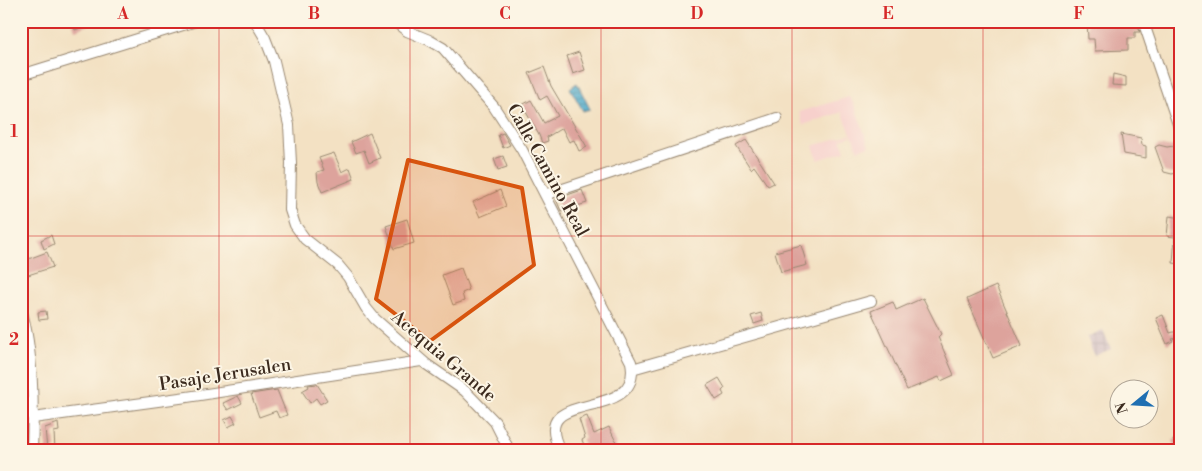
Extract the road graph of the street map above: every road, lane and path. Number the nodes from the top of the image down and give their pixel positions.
1 (196, 21) edge
2 (255, 21) edge
3 (394, 21) edge
4 (1143, 21) edge
5 (21, 75) edge
6 (777, 118) dead end
7 (1181, 133) edge
8 (545, 195) junction
9 (871, 301) dead end
10 (21, 308) edge
11 (421, 361) junction
12 (632, 369) junction
13 (33, 418) junction
14 (32, 450) edge
15 (509, 450) edge
16 (560, 450) edge

1 - 5 street
2 - 11 street, Acequia Grande
3 - 8 street, Calle Camino Real
4 - 7 street
6 - 8 street
8 - 12 street, Calle Camino Real
9 - 12 street
10 - 13 street
11 - 13 street, Pasaje Jerusalen
11 - 15 street, Acequia Grande
12 - 16 street
13 - 14 street

